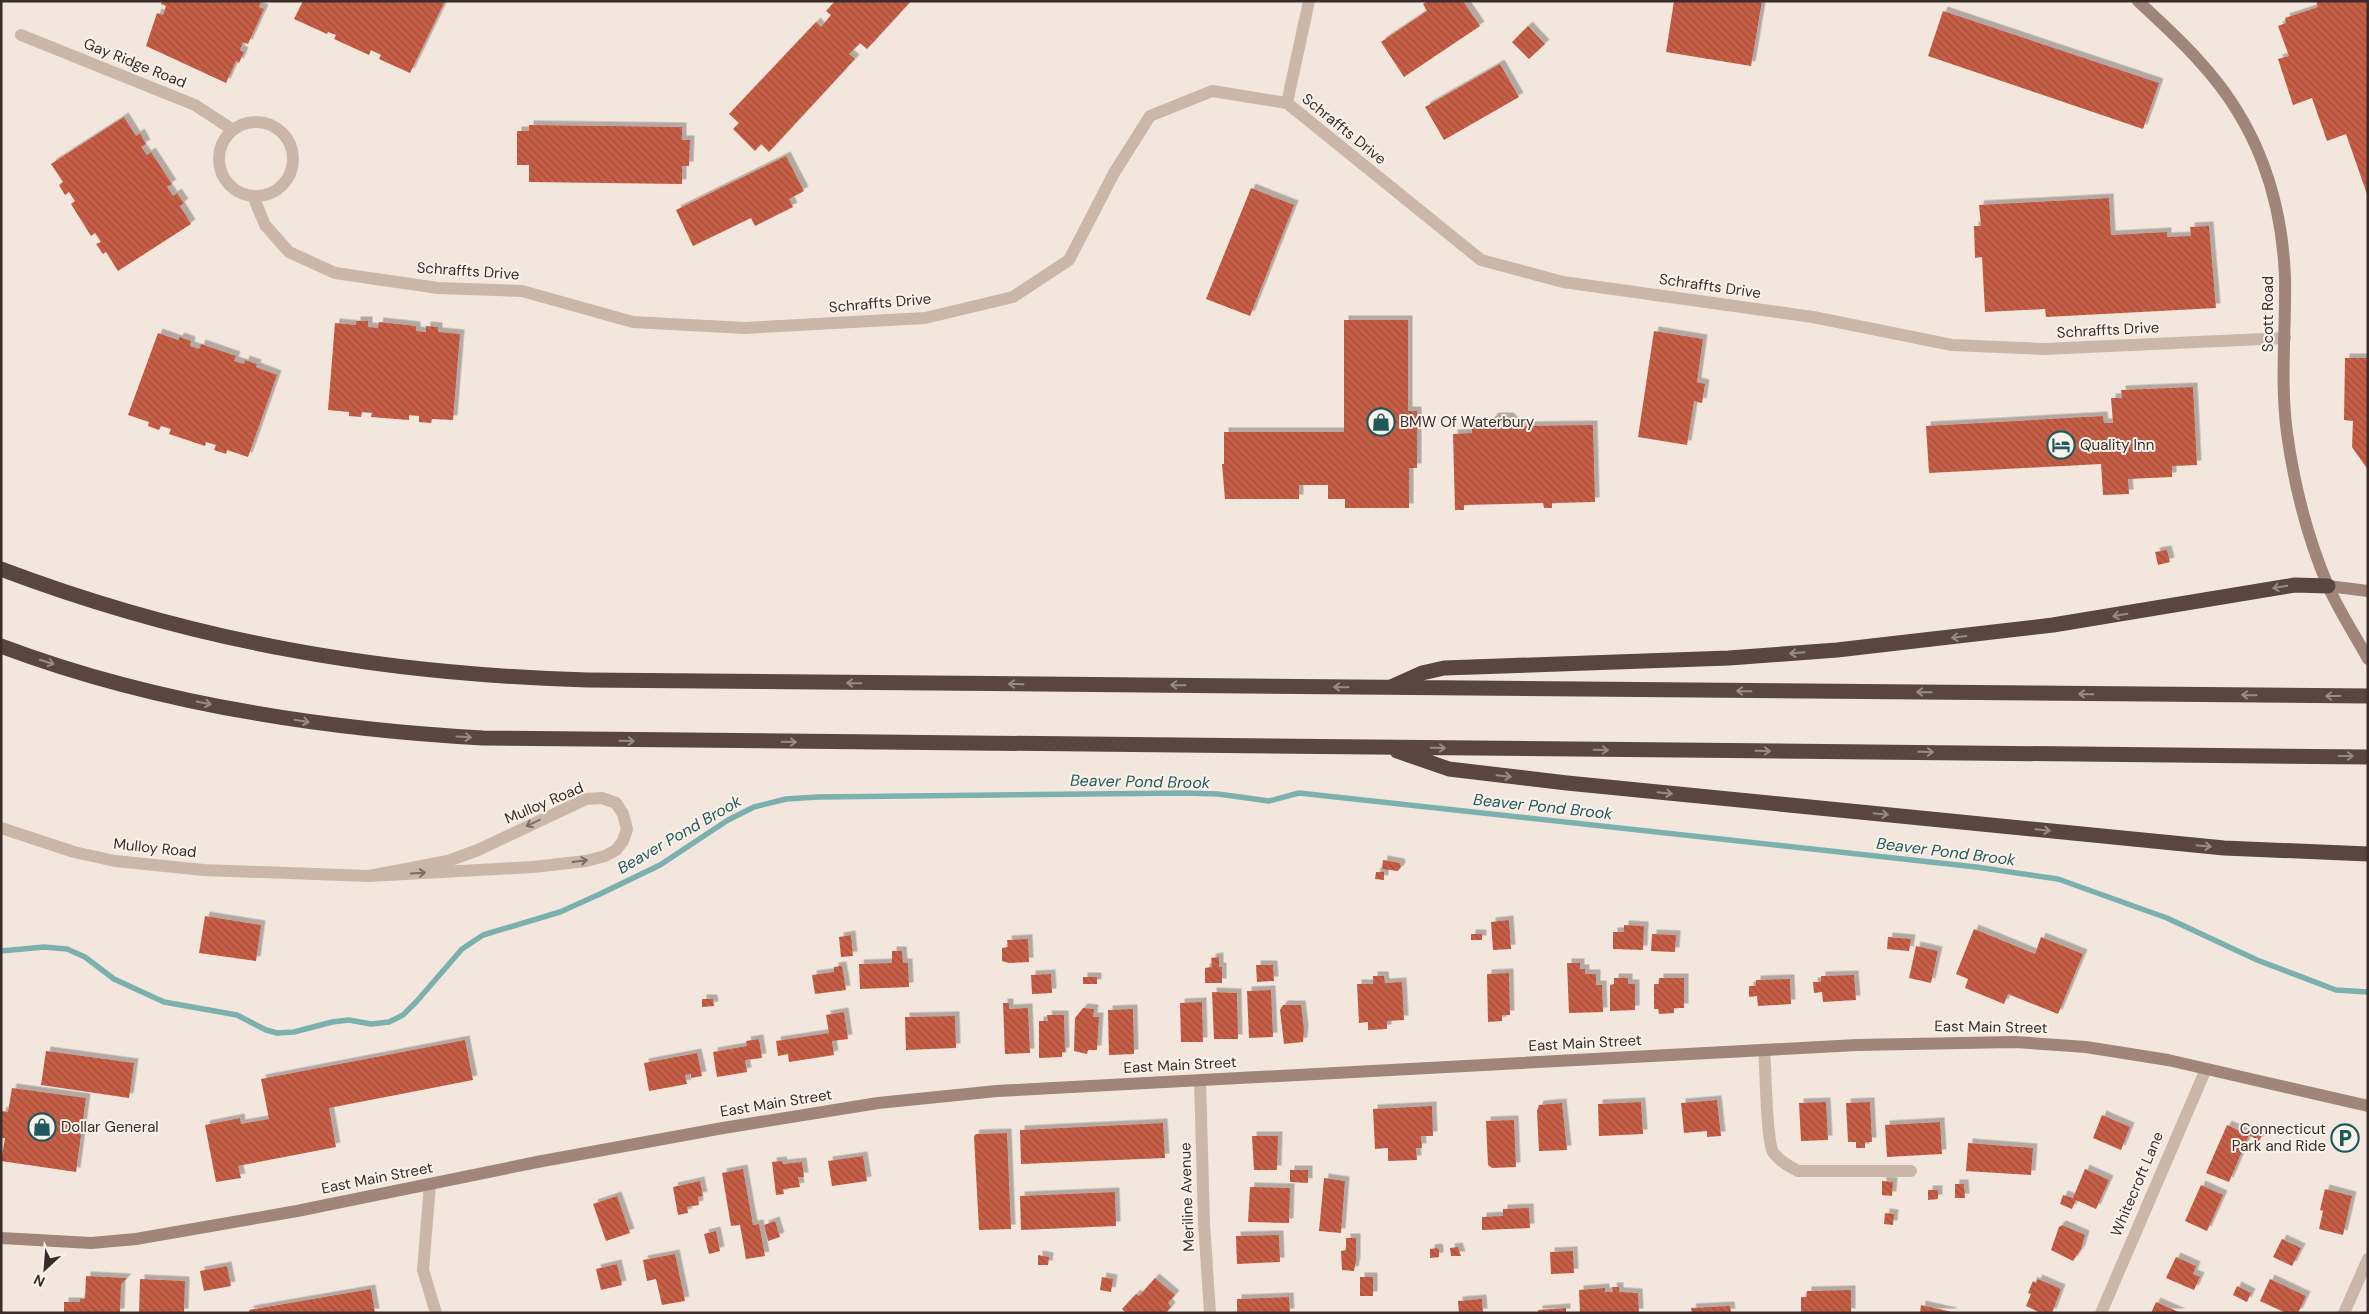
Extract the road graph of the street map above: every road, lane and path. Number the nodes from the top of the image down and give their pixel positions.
1 (1309, 1) edge
2 (2138, 1) edge
3 (21, 36) dead end
4 (1287, 103) junction
5 (233, 130) junction
6 (253, 196) junction
7 (2285, 338) junction
8 (1, 569) edge
9 (2328, 586) junction
10 (2368, 590) edge
11 (1, 646) edge
12 (2366, 655) edge
13 (1390, 687) junction
14 (2368, 696) edge
15 (1389, 748) junction
16 (2368, 756) edge
17 (1, 828) edge
18 (2368, 854) edge
19 (369, 876) junction
20 (1764, 1050) junction
21 (2206, 1068) junction
22 (1200, 1080) junction
23 (2368, 1106) edge
24 (1911, 1171) dead end
25 (430, 1184) junction
26 (1, 1238) edge
27 (2368, 1258) edge
28 (436, 1313) edge
29 (1210, 1313) edge
30 (2100, 1313) edge
31 (2344, 1313) edge

1 - 4 street
2 - 7 main road, Scott Road
3 - 5 street, Gay Ridge Road
4 - 6 street, Schraffts Drive
4 - 7 street, Schraffts Drive
5 - 6 street
5 - 6 street
7 - 9 main road, Scott Road
13 -> 8 highway
9 - 10 main road
9 - 12 main road, Scott Road
9 -> 13 highway
11 -> 15 highway
14 -> 13 highway
15 -> 16 highway
15 -> 18 highway
17 - 19 street, Mulloy Road
19 -> 19 street, Mulloy Road
20 - 21 main road, East Main Street
20 - 22 main road, East Main Street
20 - 24 street
21 - 23 main road, East Main Street
21 - 30 street, Whitecroft Lane
22 - 25 main road, East Main Street
22 - 29 street, Meriline Avenue
25 - 26 main road, East Main Street
25 - 28 street
27 - 31 street

